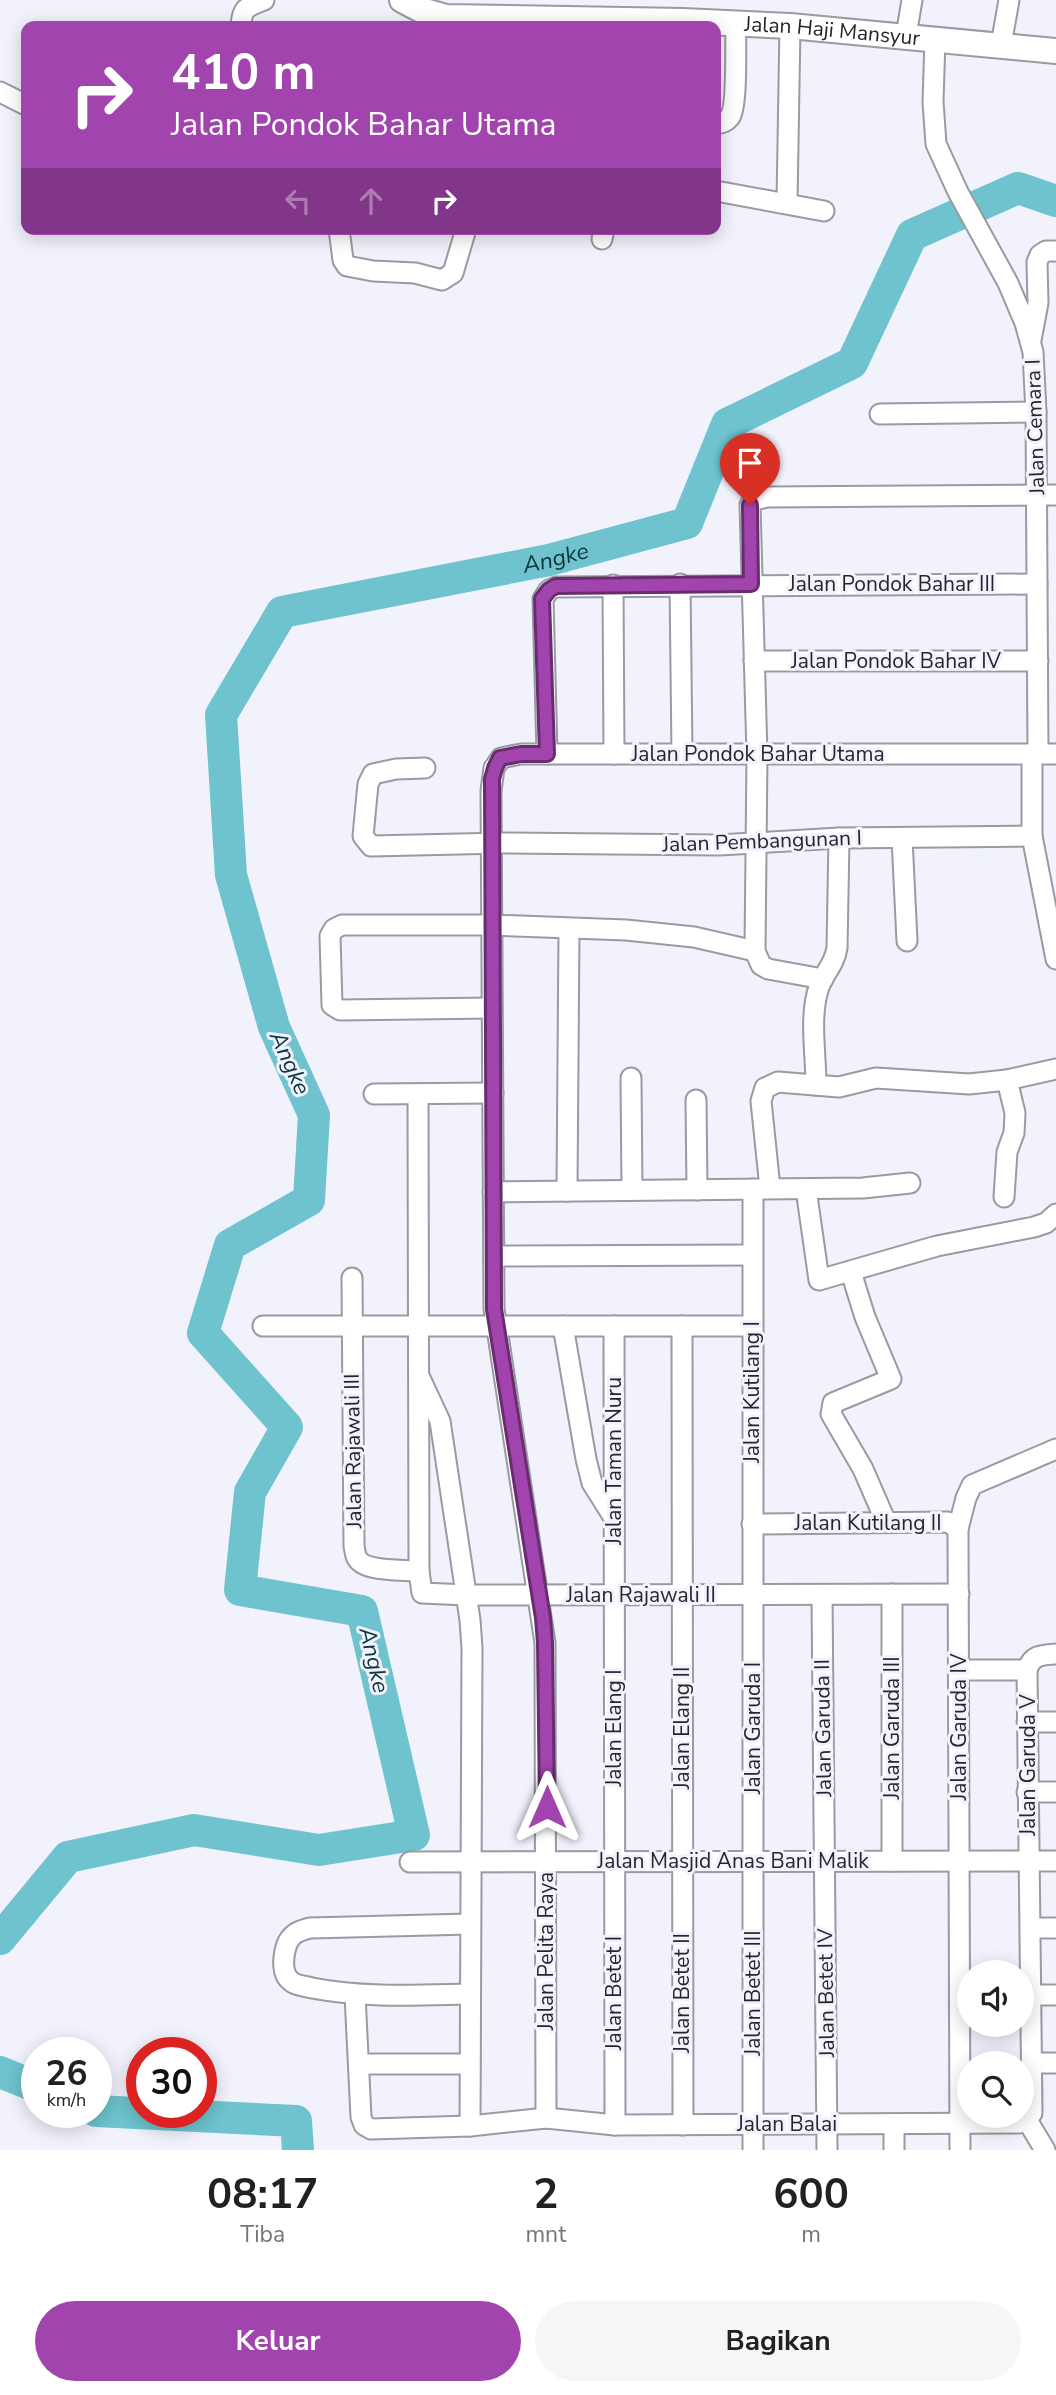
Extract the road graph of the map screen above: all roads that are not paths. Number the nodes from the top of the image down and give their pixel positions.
1 (264, 0) edge
2 (402, 0) edge
3 (912, 0) edge
4 (1009, 0) edge
5 (241, 21) edge
6 (444, 21) edge
7 (721, 24) edge
8 (736, 24) junction
9 (790, 26) junction
10 (906, 36) junction
11 (935, 39) junction
12 (1001, 45) junction
13 (1056, 51) edge
14 (0, 92) edge
15 (21, 102) edge
16 (721, 123) edge
17 (721, 192) edge
18 (787, 202) junction
19 (824, 211) dead end
20 (338, 235) edge
21 (464, 235) edge
22 (1056, 251) edge
23 (1030, 341) junction
24 (1036, 412) junction
25 (880, 414) dead end
26 (1046, 495) edge
27 (680, 584) junction
28 (751, 584) junction
29 (1037, 584) junction
30 (613, 585) junction
31 (754, 661) junction
32 (1038, 661) junction
33 (547, 754) junction
34 (614, 754) junction
35 (682, 754) junction
36 (1042, 754) edge
37 (757, 755) junction
38 (425, 768) dead end
39 (492, 779) joint
40 (1032, 836) junction
41 (839, 838) junction
42 (902, 838) junction
43 (758, 842) junction
44 (491, 844) junction
45 (491, 925) junction
46 (569, 929) junction
47 (907, 941) dead end
48 (755, 951) junction
49 (1056, 959) edge
50 (823, 979) junction
51 (492, 1008) junction
52 (1056, 1069) edge
53 (631, 1078) dead end
54 (1007, 1080) junction
55 (816, 1085) junction
56 (493, 1093) junction
57 (374, 1094) dead end
58 (418, 1094) junction
59 (696, 1100) dead end
60 (910, 1183) dead end
61 (761, 1188) junction
62 (806, 1189) junction
63 (632, 1190) junction
64 (697, 1190) junction
65 (566, 1191) junction
66 (493, 1192) junction
67 (1004, 1197) dead end
68 (1056, 1214) edge
69 (752, 1255) junction
70 (494, 1256) junction
71 (851, 1272) junction
72 (352, 1278) dead end
73 (263, 1326) dead end
74 (352, 1326) junction
75 (418, 1326) junction
76 (496, 1326) junction
77 (563, 1326) junction
78 (614, 1326) junction
79 (682, 1326) junction
80 (752, 1326) junction
81 (418, 1375) junction
82 (1056, 1450) edge
83 (614, 1455) junction
84 (586, 1459) junction
85 (614, 1518) junction
86 (886, 1522) junction
87 (752, 1524) junction
88 (958, 1529) junction
89 (419, 1571) junction
90 (892, 1594) junction
91 (959, 1594) junction
92 (467, 1595) junction
93 (539, 1595) junction
94 (614, 1595) junction
95 (682, 1595) junction
96 (752, 1595) junction
97 (822, 1595) junction
98 (1056, 1654) edge
99 (959, 1670) junction
100 (1027, 1670) junction
101 (1027, 1722) junction
102 (1056, 1722) edge
103 (1027, 1792) junction
104 (1056, 1792) edge
105 (753, 1861) junction
106 (825, 1861) junction
107 (892, 1861) junction
108 (960, 1861) junction
109 (1028, 1861) junction
110 (1056, 1861) edge
111 (410, 1862) dead end
112 (470, 1862) junction
113 (547, 1862) junction
114 (614, 1862) junction
115 (682, 1862) junction
116 (470, 1924) junction
117 (1031, 1928) junction
118 (1056, 1928) edge
119 (1031, 1960) edge
120 (470, 1994) junction
121 (355, 1995) junction
122 (1034, 1995) edge
123 (1056, 1995) edge
124 (960, 2051) edge
125 (1034, 2063) edge
126 (1056, 2063) edge
127 (359, 2064) junction
128 (470, 2064) junction
129 (546, 2118) junction
130 (827, 2124) junction
131 (894, 2124) junction
132 (957, 2124) edge
133 (615, 2125) junction
134 (683, 2125) junction
135 (753, 2125) junction
136 (470, 2126) junction
137 (960, 2128) edge
138 (1032, 2128) edge
139 (753, 2150) edge
140 (827, 2150) edge
141 (894, 2150) edge
142 (960, 2150) edge
143 (1045, 2150) edge

1 - 5 street
2 - 6 main road, Jalan Haji Mansyur
3 - 10 street
4 - 12 street
7 - 8 main road, Jalan Haji Mansyur
8 - 9 main road, Jalan Haji Mansyur
8 - 16 street
9 - 10 main road, Jalan Haji Mansyur
9 - 18 street
10 - 11 main road, Jalan Haji Mansyur
11 - 12 main road, Jalan Haji Mansyur
11 - 23 street, Jalan Cemara I
12 - 13 main road, Jalan Haji Mansyur
14 - 15 street
17 - 18 street
18 - 19 street
20 - 21 street
22 - 23 street
23 - 24 street, Jalan Cemara I
24 - 25 street
24 - 26 street, Jalan Cemara I
26 - 28 street
26 - 29 street, Jalan Cemara I
27 - 28 street, Jalan Pondok Bahar III
27 - 30 street, Jalan Pondok Bahar III
27 - 35 street
28 - 29 street, Jalan Pondok Bahar III
28 - 31 street
29 - 32 street, Jalan Cemara I
30 - 33 street, Jalan Pondok Bahar III
30 - 34 street
31 - 32 street, Jalan Pondok Bahar IV
31 - 37 street
32 - 36 street, Jalan Cemara I
33 - 34 street, Jalan Pondok Bahar Utama
33 - 39 street, Jalan Pondok Bahar Utama
34 - 35 street, Jalan Pondok Bahar Utama
35 - 37 street, Jalan Pondok Bahar Utama
36 - 37 street, Jalan Pondok Bahar Utama
36 - 40 street, Jalan Cemara I
37 - 43 street
38 - 44 street, Jalan Pembangunan I
39 - 44 street, Jalan Pelita Raya
40 - 42 street, Jalan Pembangunan I
40 - 49 street, Jalan Cemara I
41 - 42 street, Jalan Pembangunan I
41 - 43 street, Jalan Pembangunan I
41 - 50 street
42 - 47 street
43 - 44 street, Jalan Pembangunan I
43 - 48 street
44 - 45 street, Jalan Pelita Raya
45 - 46 street
45 - 51 street, Jalan Pelita Raya
45 - 51 street
46 - 48 street
46 - 65 street
48 - 50 street
50 - 55 street
51 - 56 street, Jalan Pelita Raya
52 - 54 street
53 - 63 street
54 - 55 street
54 - 67 street
55 - 61 street, Jalan Kutilang I
56 - 58 street
56 - 66 street, Jalan Pelita Raya
57 - 58 street
58 - 75 street
59 - 64 street
60 - 62 street
61 - 62 street
61 - 64 street
61 - 69 street, Jalan Kutilang I
62 - 71 street
63 - 64 street
63 - 65 street
65 - 66 street
66 - 70 street, Jalan Pelita Raya
68 - 71 street
69 - 70 street
69 - 80 street, Jalan Kutilang I
70 - 76 street, Jalan Pelita Raya
71 - 86 street
72 - 74 street, Jalan Rajawali III
73 - 74 street
74 - 75 street
74 - 89 street, Jalan Rajawali III
75 - 76 street
75 - 81 street
76 - 77 street
76 - 93 street, Jalan Pelita Raya
77 - 78 street
77 - 84 street
78 - 79 street
78 - 83 street, Jalan Taman Nuru
79 - 80 street
79 - 95 street, Jalan Elang II
80 - 87 street, Jalan Kutilang I
81 - 89 street
81 - 92 street
82 - 88 street
83 - 84 street
83 - 85 street, Jalan Taman Nuru
84 - 85 street
85 - 94 street, Jalan Taman Nuru
86 - 87 street, Jalan Kutilang II
86 - 88 street, Jalan Kutilang II
87 - 96 street, Jalan Kutilang I
88 - 91 street, Jalan Kutilang II
89 - 92 street, Jalan Rajawali II
90 - 91 street, Jalan Rajawali II
90 - 97 street, Jalan Rajawali II
90 - 107 street, Jalan Garuda III
91 - 99 street, Jalan Garuda IV
92 - 93 street, Jalan Rajawali II
92 - 112 street
93 - 94 street, Jalan Rajawali II
93 - 113 street, Jalan Pelita Raya
94 - 95 street, Jalan Rajawali II
94 - 114 street, Jalan Elang I
95 - 96 street, Jalan Rajawali II
95 - 115 street, Jalan Elang II
96 - 97 street, Jalan Rajawali II
96 - 105 street, Jalan Garuda I
97 - 106 street, Jalan Garuda II
98 - 100 street
99 - 100 street
99 - 108 street, Jalan Garuda IV
100 - 101 street, Jalan Garuda V
101 - 102 street
101 - 103 street, Jalan Garuda V
103 - 104 street
103 - 109 street, Jalan Garuda V
105 - 106 street, Jalan Masjid Anas Bani Malik
105 - 115 street, Jalan Masjid Anas Bani Malik
105 - 135 street, Jalan Betet III
106 - 107 street, Jalan Masjid Anas Bani Malik
106 - 130 street, Jalan Betet IV
107 - 108 street, Jalan Masjid Anas Bani Malik
108 - 109 street, Jalan Masjid Anas Bani Malik
108 - 124 street, Jalan Garuda IV
109 - 110 street, Jalan Masjid Anas Bani Malik
109 - 117 street, Jalan Garuda V
111 - 112 street, Jalan Masjid Anas Bani Malik
112 - 113 street, Jalan Masjid Anas Bani Malik
112 - 116 street
113 - 114 street, Jalan Masjid Anas Bani Malik
113 - 129 street, Jalan Pelita Raya
114 - 115 street, Jalan Masjid Anas Bani Malik
114 - 133 street, Jalan Betet I
115 - 134 street, Jalan Betet II
116 - 120 street
116 - 121 street
117 - 118 street
117 - 119 street, Jalan Garuda V
120 - 121 street
120 - 128 street
121 - 127 street
122 - 123 street
125 - 126 street
127 - 128 street
127 - 136 street, Jalan Balai
128 - 136 street
129 - 133 street, Jalan Balai
129 - 136 street, Jalan Balai
130 - 131 street, Jalan Balai
130 - 135 street, Jalan Balai
130 - 140 street, Jalan Betet IV
131 - 132 street, Jalan Balai
131 - 141 street
133 - 134 street, Jalan Balai
134 - 135 street, Jalan Balai
135 - 139 street, Jalan Betet III
137 - 142 street, Jalan Garuda IV
138 - 143 street

